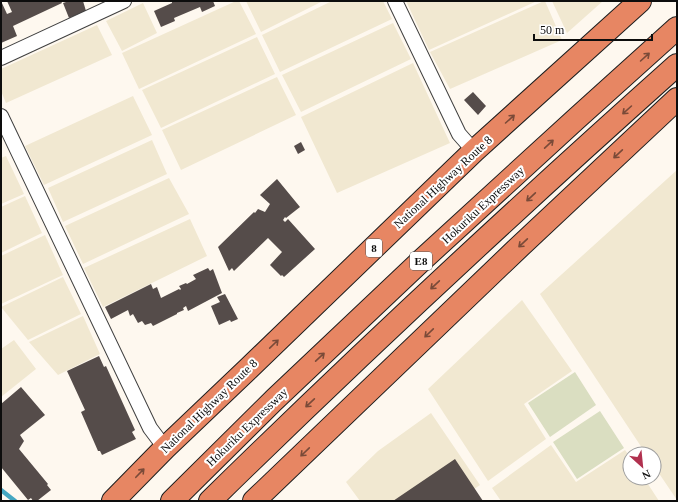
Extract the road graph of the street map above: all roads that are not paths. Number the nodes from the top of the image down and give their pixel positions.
1 (124, 1) edge
2 (395, 1) edge
3 (640, 1) edge
4 (677, 28) edge
5 (1, 58) edge
6 (677, 65) edge
7 (677, 99) edge
8 (1, 116) edge
9 (474, 151) junction
10 (165, 448) junction
11 (113, 501) edge
12 (172, 501) edge
13 (210, 501) edge
14 (254, 501) edge

1 - 5 street
2 - 9 street
9 -> 3 highway, National Highway Route 8 / 8
12 -> 4 highway, Hokuriku Expressway / E8
6 -> 13 highway, E8
7 -> 14 highway
8 - 10 street
10 -> 9 highway, National Highway Route 8 / 8
11 -> 10 highway, National Highway Route 8 / 8

